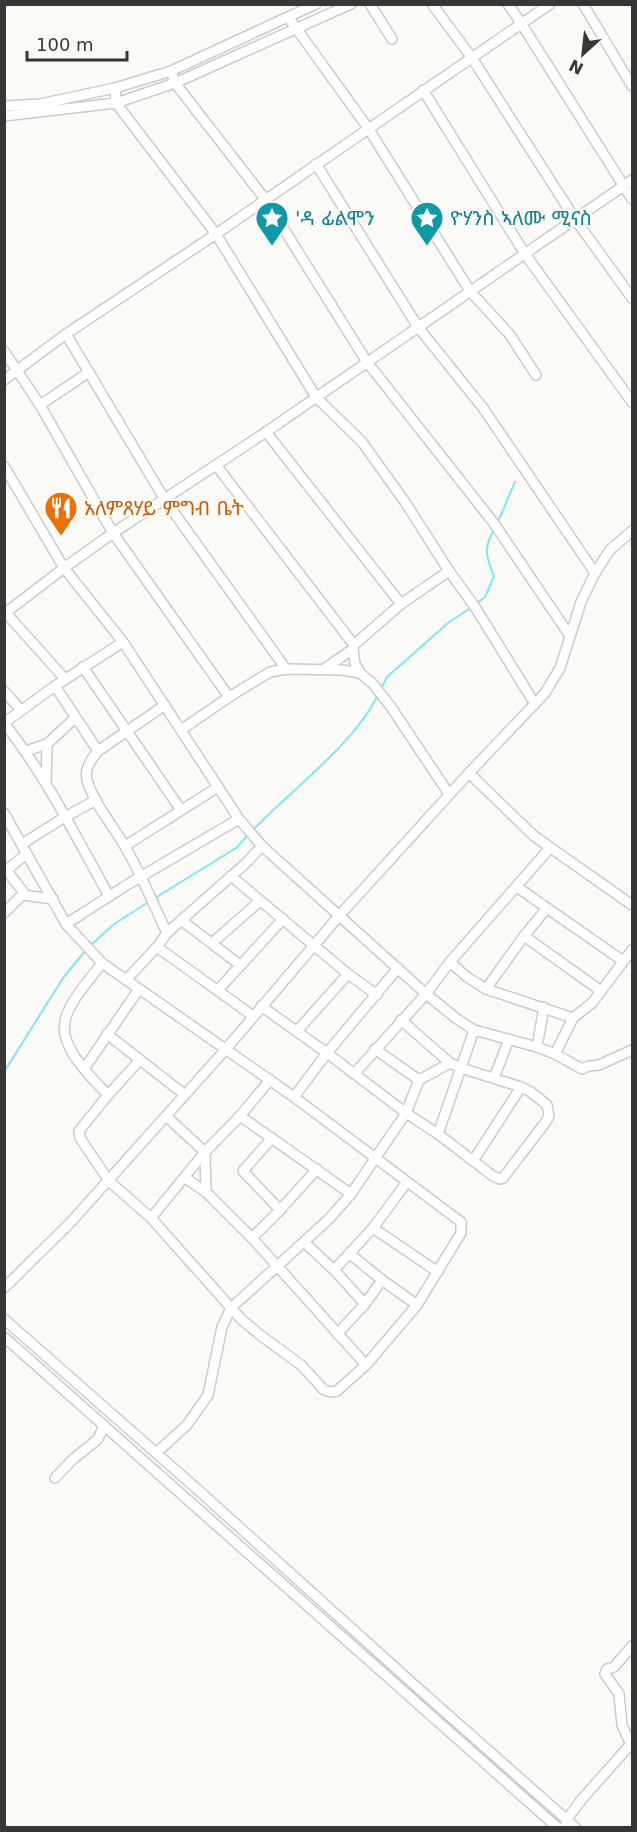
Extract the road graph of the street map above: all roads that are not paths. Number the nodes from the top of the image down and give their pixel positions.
1 (316, 4) edge
2 (351, 4) edge
3 (370, 4) edge
4 (432, 4) edge
5 (508, 4) edge
6 (550, 4) edge
7 (583, 4) edge
8 (288, 17) junction
9 (522, 23) junction
10 (297, 29) junction
11 (392, 39) dead end
12 (472, 58) junction
13 (171, 71) junction
14 (176, 84) junction
15 (633, 86) edge
16 (114, 88) junction
17 (423, 90) junction
18 (116, 103) junction
19 (4, 106) edge
20 (4, 116) edge
21 (368, 128) junction
22 (316, 164) junction
23 (633, 180) edge
24 (623, 187) junction
25 (265, 199) junction
26 (633, 199) edge
27 (576, 219) junction
28 (216, 234) junction
29 (525, 254) junction
30 (470, 291) junction
31 (633, 298) edge
32 (418, 327) junction
33 (66, 334) junction
34 (4, 351) edge
35 (367, 362) junction
36 (17, 370) junction
37 (89, 372) junction
38 (536, 375) dead end
39 (4, 380) edge
40 (316, 397) junction
41 (633, 402) edge
42 (40, 405) junction
43 (266, 432) junction
44 (216, 465) junction
45 (4, 466) edge
46 (165, 500) junction
47 (633, 531) edge
48 (114, 533) junction
49 (64, 568) junction
50 (450, 571) junction
51 (595, 573) junction
52 (401, 604) junction
53 (5, 614) edge
54 (570, 636) junction
55 (123, 642) junction
56 (353, 647) junction
57 (83, 667) junction
58 (286, 669) junction
59 (324, 669) junction
60 (360, 673) junction
61 (65, 679) junction
62 (55, 686) junction
63 (4, 691) edge
64 (229, 697) junction
65 (535, 704) junction
66 (165, 705) junction
67 (21, 710) junction
68 (75, 718) junction
69 (4, 723) edge
70 (181, 730) junction
71 (128, 732) junction
72 (47, 744) junction
73 (26, 751) junction
74 (98, 751) junction
75 (469, 773) junction
76 (46, 783) junction
77 (218, 787) junction
78 (450, 794) junction
79 (96, 800) junction
80 (181, 810) junction
81 (4, 813) edge
82 (64, 817) junction
83 (239, 819) junction
84 (22, 844) junction
85 (125, 846) junction
86 (262, 846) junction
87 (550, 848) junction
88 (26, 854) junction
89 (6, 868) edge
90 (231, 876) junction
91 (141, 877) junction
92 (517, 887) junction
93 (23, 895) junction
94 (109, 896) junction
95 (53, 899) junction
96 (260, 901) junction
97 (633, 905) edge
98 (546, 908) junction
99 (6, 910) edge
100 (339, 916) junction
101 (283, 919) junction
102 (181, 920) junction
103 (66, 924) junction
104 (167, 933) junction
105 (524, 936) junction
106 (212, 942) junction
107 (315, 945) junction
108 (157, 947) junction
109 (633, 950) edge
110 (623, 961) junction
111 (450, 962) junction
112 (102, 963) junction
113 (240, 965) junction
114 (398, 968) junction
115 (348, 974) junction
116 (126, 980) junction
117 (486, 989) junction
118 (139, 990) junction
119 (218, 990) junction
120 (601, 991) junction
121 (426, 994) junction
122 (377, 995) junction
123 (261, 1006) junction
124 (544, 1008) junction
125 (253, 1016) junction
126 (573, 1018) junction
127 (402, 1020) junction
128 (474, 1030) junction
129 (297, 1031) junction
130 (107, 1034) junction
131 (509, 1039) junction
132 (537, 1047) junction
133 (226, 1049) junction
134 (375, 1049) junction
135 (633, 1050) edge
136 (327, 1053) junction
137 (555, 1054) junction
138 (140, 1060) junction
139 (450, 1063) junction
140 (461, 1068) junction
141 (84, 1069) junction
142 (354, 1074) junction
143 (494, 1078) junction
144 (270, 1080) junction
145 (419, 1080) junction
146 (521, 1087) junction
147 (108, 1095) junction
148 (184, 1095) junction
149 (294, 1098) junction
150 (406, 1113) junction
151 (166, 1116) junction
152 (240, 1116) junction
153 (438, 1134) junction
154 (272, 1138) junction
155 (205, 1152) junction
156 (374, 1159) junction
157 (473, 1161) junction
158 (317, 1169) junction
159 (185, 1178) junction
160 (109, 1180) junction
161 (407, 1182) junction
162 (206, 1192) junction
163 (351, 1194) junction
164 (280, 1210) junction
165 (151, 1218) junction
166 (372, 1228) junction
167 (252, 1238) junction
168 (304, 1242) junction
169 (350, 1254) junction
170 (276, 1266) junction
171 (334, 1270) junction
172 (438, 1272) junction
173 (382, 1280) junction
174 (4, 1288) edge
175 (365, 1304) junction
176 (417, 1305) junction
177 (231, 1308) junction
178 (4, 1319) edge
179 (337, 1334) junction
180 (4, 1338) edge
181 (366, 1365) junction
182 (104, 1425) junction
183 (156, 1453) junction
184 (55, 1478) dead end
185 (632, 1646) edge
186 (420, 1690) junction
187 (412, 1699) junction
188 (632, 1744) edge
189 (566, 1823) edge
190 (558, 1827) edge
191 (576, 1827) edge

1 - 8 street
2 - 10 street
3 - 11 street
4 - 12 street
5 - 9 street
6 - 9 street
7 - 15 street
8 - 10 street
8 - 13 street
9 - 12 street
9 - 24 street
10 - 14 street
10 - 21 street
12 - 17 street
12 - 27 street
13 - 14 street
13 - 16 street
14 - 18 street
14 - 25 street
16 - 18 street
16 - 19 street
17 - 21 street
17 - 29 street
18 - 20 street
18 - 28 street
21 - 22 street
21 - 30 street
22 - 25 street
22 - 32 street
23 - 24 street
24 - 26 street
24 - 27 street
25 - 28 street
25 - 35 street
27 - 29 street
27 - 31 street
28 - 33 street
28 - 40 street
29 - 30 street
29 - 41 street
30 - 32 street
30 - 38 street
32 - 35 street
32 - 51 street
33 - 36 street
33 - 37 street
34 - 36 street
35 - 40 street
35 - 54 street
36 - 39 street
36 - 42 street
37 - 42 street
37 - 46 street
40 - 43 street
40 - 50 street
42 - 48 street
43 - 44 street
43 - 52 street
44 - 46 street
44 - 56 street
45 - 49 street
46 - 48 street
46 - 58 street
47 - 51 street
48 - 49 street
48 - 64 street
49 - 53 street
49 - 55 street
50 - 52 street
50 - 65 street
51 - 54 street
52 - 56 street
53 - 61 street
54 - 65 street
55 - 57 street
55 - 66 street
56 - 59 street
56 - 60 street
57 - 61 street
57 - 71 street
58 - 59 street
58 - 64 street
59 - 60 street
60 - 78 street
61 - 62 street
62 - 67 street
62 - 68 street
63 - 67 street
64 - 70 street
65 - 75 street
66 - 70 street
66 - 71 street
67 - 69 street
68 - 72 street
68 - 74 street
69 - 73 street
70 - 77 street
71 - 74 street
71 - 80 street
72 - 73 street
72 - 76 street
73 - 76 street
74 - 79 street
75 - 78 street
75 - 87 street
76 - 82 street
77 - 80 street
77 - 83 street
78 - 100 street
79 - 82 street
79 - 85 street
80 - 85 street
81 - 84 street
82 - 84 street
82 - 94 street
83 - 86 street
83 - 91 street
84 - 88 street
85 - 91 street
86 - 90 street
86 - 100 street
87 - 92 street
87 - 97 street
88 - 89 street
88 - 95 street
89 - 93 street
90 - 96 street
90 - 102 street
91 - 94 street
91 - 104 street
92 - 98 street
92 - 111 street
93 - 95 street
93 - 99 street
94 - 103 street
95 - 103 street
96 - 101 street
96 - 106 street
98 - 105 street
98 - 110 street
100 - 107 street
100 - 114 street
101 - 107 street
101 - 113 street
102 - 104 street
102 - 106 street
103 - 112 street
104 - 108 street
105 - 117 street
105 - 120 street
106 - 113 street
107 - 115 street
107 - 123 street
108 - 116 street
108 - 119 street
109 - 110 street
110 - 120 street
111 - 117 street
111 - 121 street
112 - 116 street
112 - 141 street
113 - 119 street
114 - 121 street
114 - 122 street
115 - 122 street
115 - 129 street
116 - 118 street
117 - 124 street
118 - 130 street
118 - 133 street
119 - 125 street
120 - 126 street
121 - 127 street
121 - 128 street
122 - 136 street
123 - 125 street
123 - 129 street
124 - 126 street
124 - 132 street
125 - 133 street
126 - 137 street
127 - 134 street
127 - 139 street
128 - 131 street
128 - 140 street
129 - 136 street
130 - 138 street
130 - 141 street
131 - 132 street
131 - 143 street
132 - 137 street
133 - 144 street
133 - 148 street
134 - 142 street
134 - 145 street
135 - 137 street
136 - 142 street
136 - 149 street
138 - 147 street
138 - 148 street
139 - 140 street
139 - 145 street
140 - 143 street
140 - 153 street
141 - 147 street
142 - 150 street
143 - 146 street
144 - 149 street
144 - 152 street
145 - 150 street
146 - 157 street
146 - 157 street
147 - 160 street
148 - 151 street
149 - 156 street
150 - 153 street
150 - 156 street
151 - 155 street
151 - 160 street
152 - 154 street
152 - 155 street
153 - 157 street
154 - 158 street
154 - 164 street
155 - 159 street
155 - 162 street
156 - 161 street
156 - 163 street
158 - 163 street
158 - 164 street
159 - 162 street
159 - 165 street
160 - 165 street
160 - 174 street
161 - 166 street
161 - 172 street
162 - 167 street
163 - 168 street
164 - 167 street
165 - 177 street
166 - 169 street
166 - 172 street
167 - 170 street
168 - 170 street
168 - 171 street
169 - 171 street
169 - 173 street
170 - 177 street
170 - 179 street
171 - 175 street
172 - 176 street
173 - 175 street
173 - 176 street
175 - 179 street
176 - 181 street
177 - 181 street
177 - 183 street
178 - 183 street
179 - 181 street
180 - 182 street
182 - 184 street
182 - 187 street
183 - 186 street
185 - 188 street
186 - 187 street
186 - 189 street
187 - 190 street
188 - 189 street
189 - 191 street

